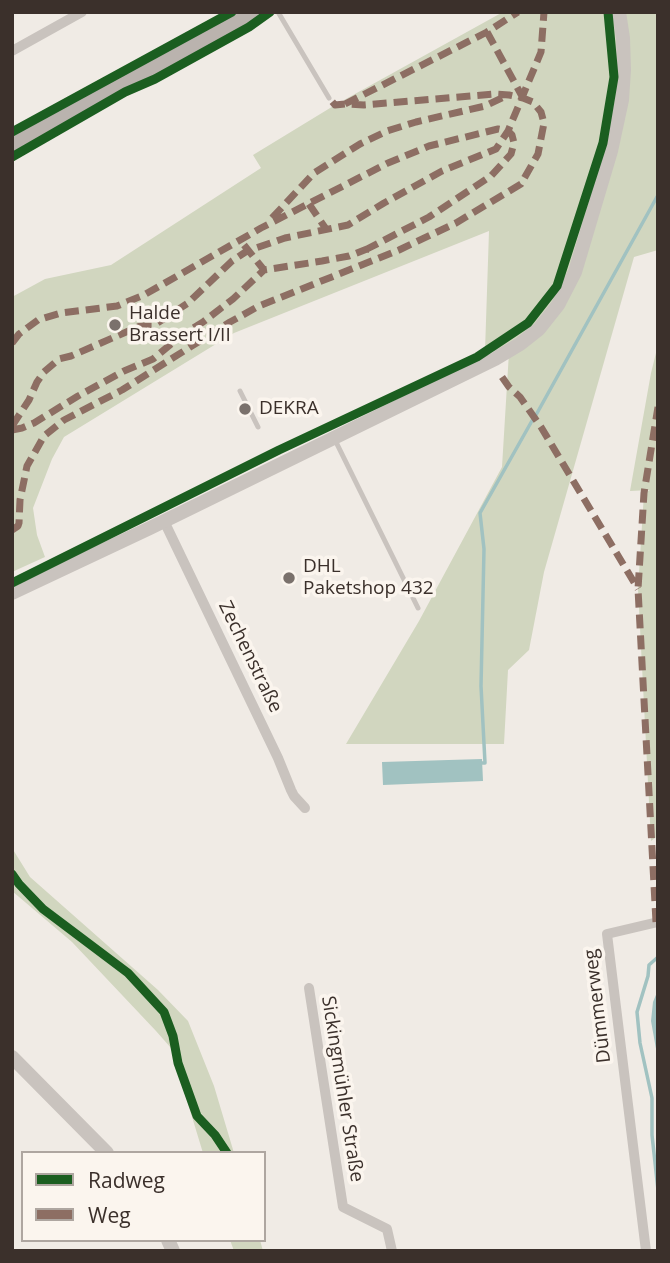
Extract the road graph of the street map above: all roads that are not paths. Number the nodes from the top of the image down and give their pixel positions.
1 (82, 12) edge
2 (278, 12) edge
3 (619, 12) edge
4 (253, 13) edge
5 (12, 51) edge
6 (329, 98) dead end
7 (12, 144) edge
8 (240, 391) dead end
9 (258, 427) dead end
10 (334, 437) junction
11 (164, 521) junction
12 (12, 593) edge
13 (418, 608) dead end
14 (305, 808) dead end
15 (658, 922) edge
16 (309, 988) dead end
17 (12, 1058) edge
18 (105, 1151) edge
19 (392, 1251) edge
20 (646, 1251) edge

1 - 5 street
2 - 6 lane
3 - 10 street
4 - 7 main road
8 - 9 lane
10 - 11 street
10 - 13 lane
11 - 12 street
11 - 14 street, Zechenstraße
15 - 20 street, Dümmerweg
16 - 19 street, Sickingmühler Straße
17 - 18 street

